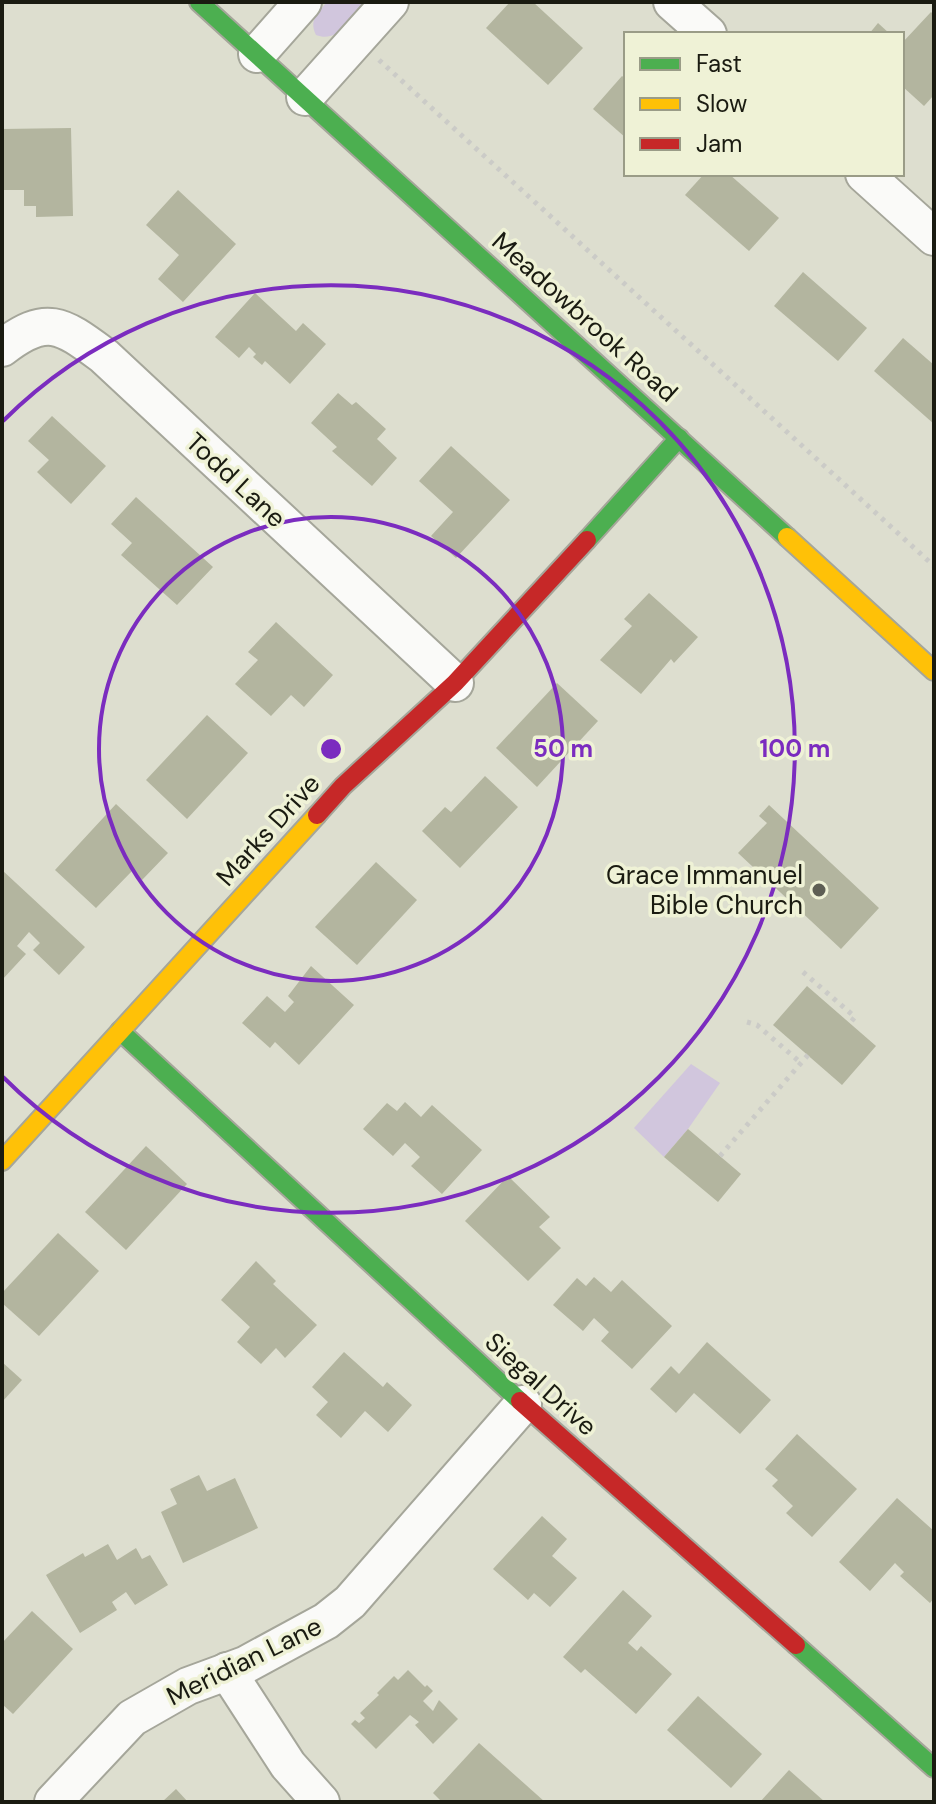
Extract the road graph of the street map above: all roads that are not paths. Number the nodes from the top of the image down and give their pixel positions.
1 (199, 2) edge
2 (303, 2) edge
3 (390, 2) edge
4 (672, 2) edge
5 (706, 32) edge
6 (257, 54) junction
7 (305, 97) junction
8 (866, 176) edge
9 (934, 237) edge
10 (2, 348) edge
11 (679, 438) junction
12 (934, 671) edge
13 (455, 683) junction
14 (120, 1031) junction
15 (2, 1161) edge
16 (523, 1404) junction
17 (227, 1671) junction
18 (934, 1768) edge
19 (53, 1802) edge
20 (321, 1802) edge

1 - 6 street, Meadowbrook Road
2 - 6 street
3 - 7 street
4 - 5 street
6 - 7 street, Meadowbrook Road
7 - 11 street, Meadowbrook Road
8 - 9 street
10 - 13 street, Todd Lane
11 - 12 street, Meadowbrook Road
11 - 13 street, Marks Drive
13 - 14 street, Marks Drive
14 - 15 street, Marks Drive
14 - 16 street, Siegal Drive
16 - 17 street, Meridian Lane
16 - 18 street, Siegal Drive
17 - 19 street, Meridian Lane
17 - 20 street

